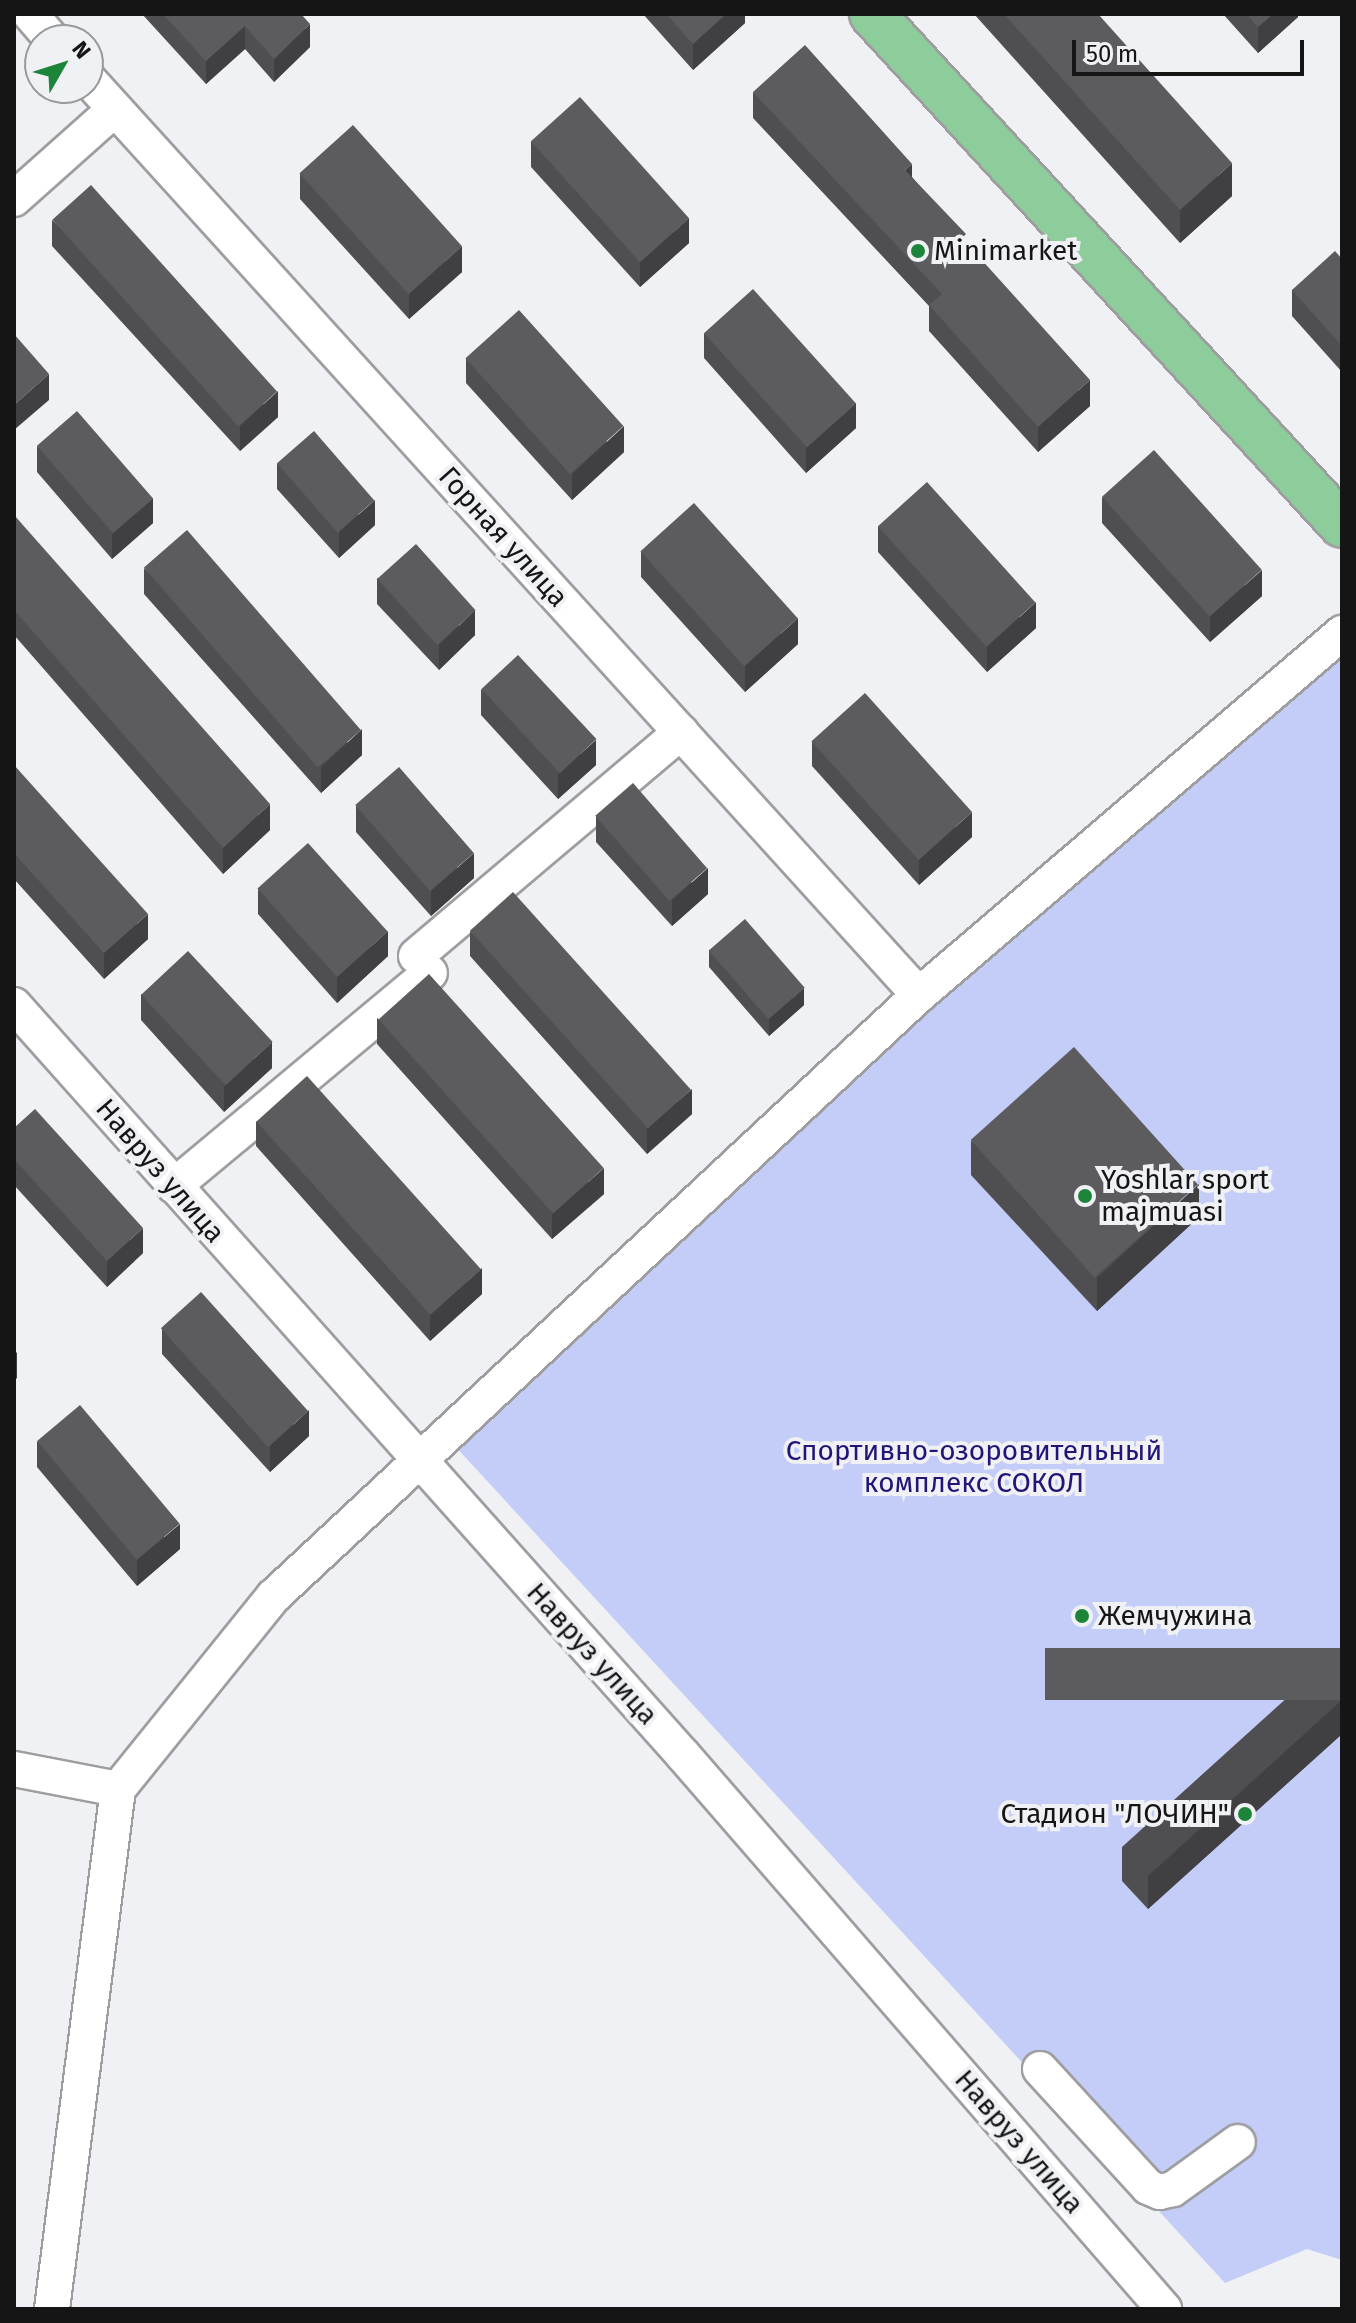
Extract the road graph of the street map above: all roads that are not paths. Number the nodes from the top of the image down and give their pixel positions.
1 (872, 14) edge
2 (104, 97) edge
3 (115, 109) junction
4 (14, 199) edge
5 (1342, 525) edge
6 (1342, 633) edge
7 (681, 732) junction
8 (919, 995) junction
9 (14, 1005) edge
10 (174, 1186) junction
11 (417, 1462) junction
12 (14, 1769) edge
13 (118, 1789) junction
14 (1040, 2069) dead end
15 (1238, 2142) dead end
16 (52, 2309) edge
17 (1164, 2309) edge

1 - 5 main road
2 - 3 street, Горная улица
3 - 4 street
3 - 7 street, Горная улица
6 - 8 street
7 - 8 street, Горная улица
7 - 10 street
8 - 11 street
9 - 10 street, Навруз улица
10 - 11 street, Навруз улица
11 - 13 street
11 - 17 street, Навруз улица
12 - 13 street
13 - 16 street
14 - 15 street

